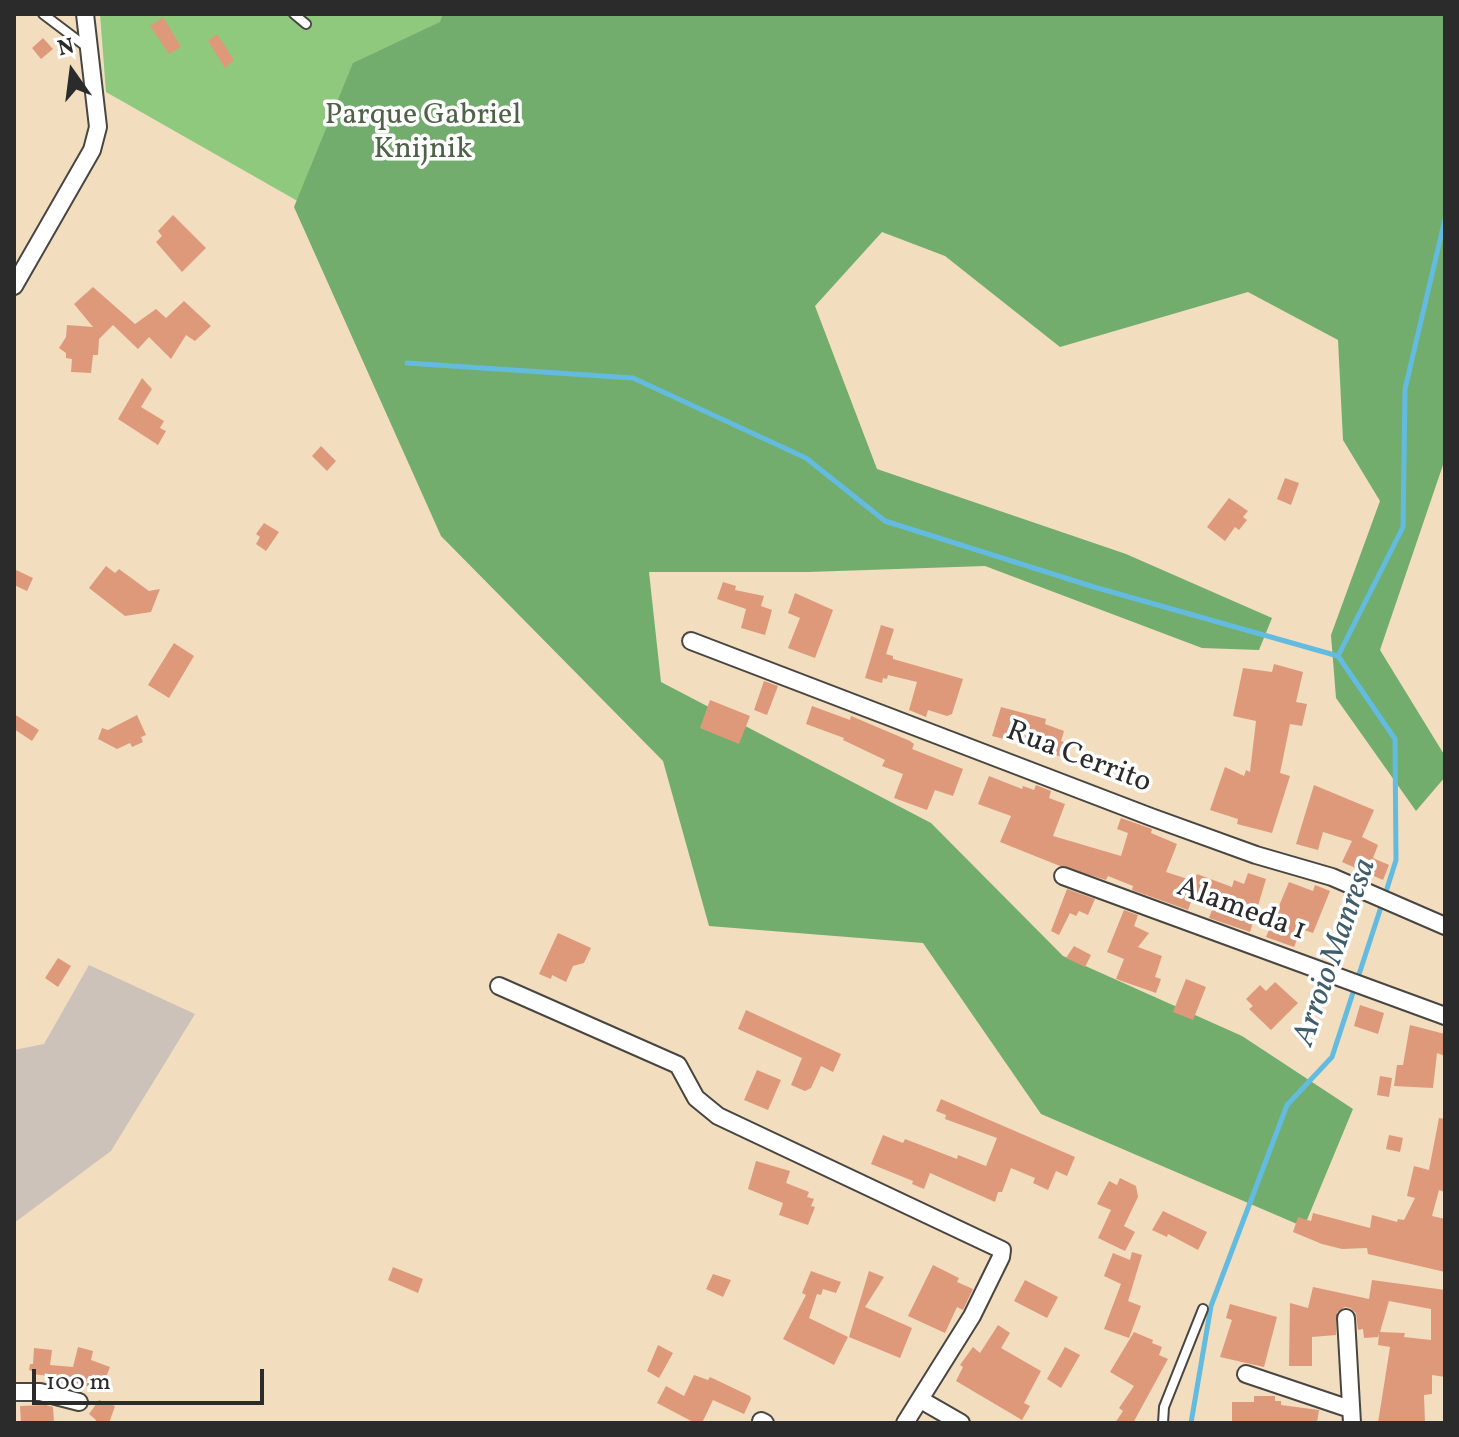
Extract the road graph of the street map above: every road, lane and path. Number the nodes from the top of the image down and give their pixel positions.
1 (43, 14) edge
2 (85, 14) edge
3 (294, 14) edge
4 (306, 24) dead end
5 (89, 48) junction
6 (14, 286) edge
7 (691, 641) dead end
8 (1063, 876) dead end
9 (1445, 926) edge
10 (499, 986) dead end
11 (1445, 1016) edge
12 (1203, 1309) dead end
13 (1346, 1318) dead end
14 (1246, 1374) dead end
15 (14, 1392) edge
16 (921, 1400) junction
17 (79, 1402) dead end
18 (1351, 1416) edge
19 (905, 1423) edge
20 (961, 1423) edge
21 (1163, 1423) edge

1 - 5 lane
2 - 5 street
3 - 4 lane
5 - 6 street
7 - 9 street, Rua Cerrito
8 - 11 street, Alameda 1
10 - 16 street
12 - 21 lane
13 - 18 street
14 - 18 street
15 - 17 street
16 - 19 street
16 - 20 street

